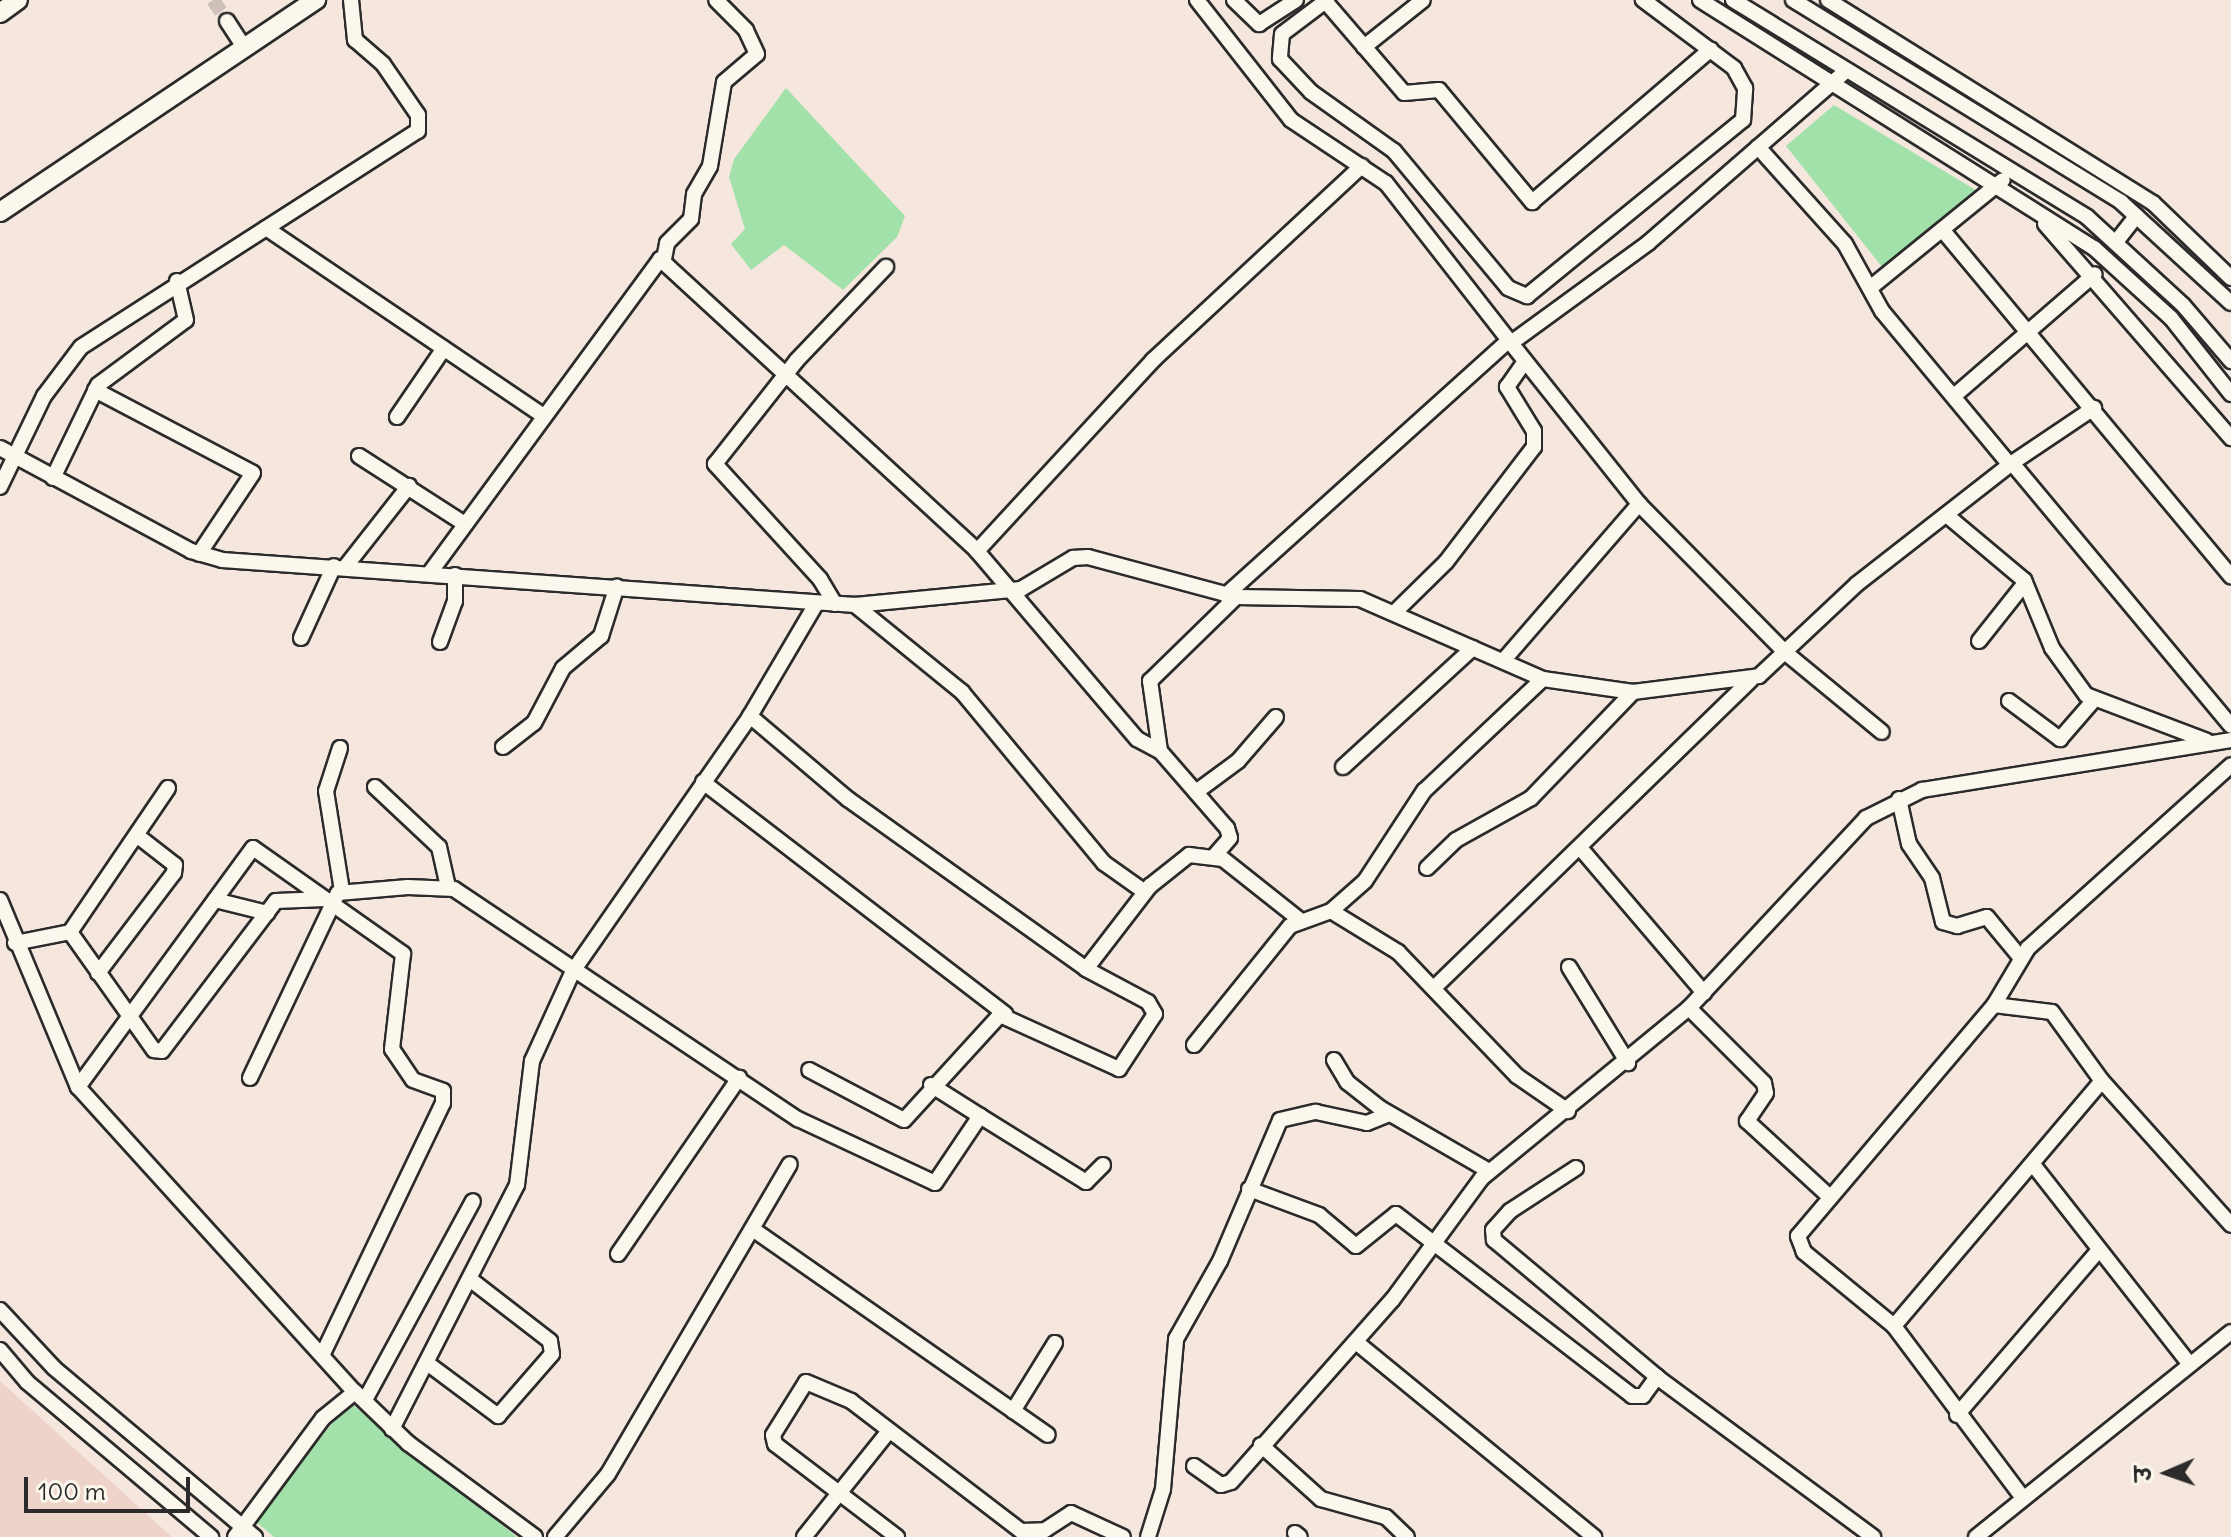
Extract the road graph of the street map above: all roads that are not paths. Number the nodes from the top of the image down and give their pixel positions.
1 (18, 0) edge
2 (316, 0) edge
3 (351, 0) edge
4 (716, 0) edge
5 (1197, 0) edge
6 (1234, 0) edge
7 (1296, 0) edge
8 (1423, 0) edge
9 (1643, 0) edge
10 (1700, 0) edge
11 (1733, 0) edge
12 (1793, 0) edge
13 (1828, 0) edge
14 (1326, 1) edge
15 (0, 13) edge
16 (227, 21) tunnel mouth
17 (243, 46) junction
18 (1364, 47) junction
19 (1711, 49) junction
20 (1845, 72) junction
21 (1828, 86) junction
22 (1758, 147) junction
23 (1362, 166) junction
24 (2013, 171) junction
25 (1997, 186) junction
26 (0, 212) edge
27 (2136, 216) junction
28 (2041, 220) junction
29 (266, 228) junction
30 (1945, 233) junction
31 (2111, 238) junction
32 (2094, 248) junction
33 (664, 259) junction
34 (2082, 259) junction
35 (886, 267) dead end
36 (2095, 274) junction
37 (2231, 278) edge
38 (177, 281) junction
39 (1870, 288) junction
40 (2231, 303) edge
41 (2029, 332) junction
42 (1509, 342) junction
43 (444, 348) junction
44 (2231, 361) edge
45 (1524, 363) junction
46 (787, 373) junction
47 (95, 390) junction
48 (2231, 394) edge
49 (1954, 396) junction
50 (2094, 408) junction
51 (544, 416) junction
52 (397, 417) dead end
53 (2231, 438) edge
54 (0, 448) edge
55 (359, 456) dead end
56 (15, 458) junction
57 (2010, 463) junction
58 (53, 478) junction
59 (409, 486) junction
60 (0, 487) edge
61 (1639, 504) junction
62 (1950, 518) junction
63 (465, 524) junction
64 (977, 551) junction
65 (199, 554) junction
66 (340, 566) junction
67 (429, 574) junction
68 (455, 575) junction
69 (2231, 576) edge
70 (2025, 583) junction
71 (617, 586) junction
72 (1011, 590) junction
73 (1231, 596) junction
74 (816, 604) junction
75 (835, 604) junction
76 (855, 605) junction
77 (1395, 612) junction
78 (301, 638) dead end
79 (1979, 641) dead end
80 (440, 642) dead end
81 (1473, 648) junction
82 (1786, 653) junction
83 (1503, 661) junction
84 (1543, 679) junction
85 (1751, 680) junction
86 (1633, 692) junction
87 (2009, 701) dead end
88 (2093, 701) junction
89 (750, 716) junction
90 (1276, 717) dead end
91 (2231, 726) edge
92 (1882, 732) dead end
93 (2231, 740) edge
94 (2211, 742) junction
95 (503, 747) dead end
96 (340, 748) dead end
97 (1160, 751) junction
98 (2231, 765) edge
99 (1343, 767) dead end
100 (703, 782) junction
101 (375, 787) dead end
102 (168, 788) dead end
103 (1196, 792) junction
104 (1899, 799) junction
105 (139, 837) junction
106 (1582, 850) junction
107 (1215, 855) junction
108 (1427, 868) dead end
109 (448, 887) junction
110 (342, 891) junction
111 (1145, 892) junction
112 (0, 900) edge
113 (215, 900) junction
114 (329, 901) junction
115 (1331, 911) junction
116 (267, 913) junction
117 (1300, 920) junction
118 (70, 932) junction
119 (15, 943) junction
120 (2020, 957) junction
121 (1569, 967) dead end
122 (1086, 969) junction
123 (573, 971) junction
124 (98, 973) junction
125 (1437, 985) junction
126 (1704, 993) junction
127 (1994, 1005) junction
128 (1689, 1008) junction
129 (1005, 1014) junction
130 (130, 1016) junction
131 (1194, 1045) dead end
132 (1334, 1060) dead end
133 (1628, 1063) junction
134 (809, 1070) dead end
135 (250, 1078) dead end
136 (739, 1078) junction
137 (2102, 1081) junction
138 (931, 1085) junction
139 (78, 1087) junction
140 (1568, 1111) junction
141 (1389, 1114) junction
142 (980, 1116) junction
143 (790, 1164) dead end
144 (1103, 1165) dead end
145 (2035, 1167) junction
146 (1576, 1168) dead end
147 (1489, 1171) junction
148 (1249, 1189) junction
149 (1830, 1197) junction
150 (473, 1201) dead end
151 (2231, 1225) edge
152 (754, 1230) junction
153 (1433, 1244) junction
154 (2099, 1250) junction
155 (618, 1254) dead end
156 (471, 1280) junction
157 (0, 1310) edge
158 (1894, 1326) junction
159 (2231, 1332) edge
160 (1356, 1342) junction
161 (1055, 1343) dead end
162 (0, 1350) edge
163 (322, 1355) junction
164 (427, 1363) junction
165 (2190, 1365) junction
166 (1657, 1377) junction
167 (360, 1396) junction
168 (1013, 1411) junction
169 (1957, 1415) junction
170 (392, 1429) junction
171 (889, 1431) junction
172 (1048, 1435) dead end
173 (1261, 1445) junction
174 (1194, 1466) dead end
175 (837, 1488) junction
176 (2023, 1498) junction
177 (244, 1534) edge
178 (211, 1537) edge
179 (535, 1537) edge
180 (555, 1537) edge
181 (804, 1537) edge
182 (897, 1537) edge
183 (1123, 1537) edge
184 (1148, 1537) edge
185 (1407, 1537) edge
186 (1594, 1537) edge
187 (1873, 1537) edge
188 (1976, 1537) edge

1 - 15 main road
2 - 17 main road
3 - 29 street
4 - 33 street
5 - 23 street
6 - 7 street
8 - 18 street
9 - 19 street
10 - 21 street
11 - 20 street
12 - 27 street
13 - 37 street
14 - 18 street
14 - 19 street
16 - 17 street
17 - 26 main road
18 - 19 street
20 - 21 street
20 - 24 street
21 - 22 street
21 - 25 street
22 - 39 street
22 - 42 street
23 - 42 street
23 - 64 street
24 - 25 street
24 - 31 street
25 - 28 street
25 - 30 street
27 - 31 street
27 - 40 street
28 - 32 street
28 - 34 street
29 - 38 street
29 - 43 street
30 - 39 street
30 - 41 street
31 - 32 street
31 - 44 street
32 - 34 street
32 - 48 street
33 - 46 street
33 - 51 street
34 - 36 street
35 - 46 street
36 - 41 street
36 - 53 street
38 - 47 street
38 - 56 street
39 - 49 street
41 - 49 street
41 - 50 street
42 - 45 street
42 - 73 street
43 - 51 street
43 - 52 street
45 - 61 street
45 - 77 street
46 - 64 street
46 - 75 street
47 - 58 street
47 - 65 street
49 - 57 street
50 - 57 street
50 - 69 street
51 - 63 street
54 - 56 street
55 - 59 street
56 - 58 street
56 - 60 street
57 - 62 street
57 - 91 street
58 - 65 street
59 - 63 street
59 - 66 street
61 - 82 street
61 - 83 street
62 - 70 street
62 - 82 street
63 - 67 street
64 - 72 street
65 - 66 street
66 - 67 street
66 - 78 street
67 - 68 street
68 - 71 street
68 - 80 street
70 - 79 street
70 - 88 street
71 - 74 street
71 - 95 street
72 - 73 street
72 - 76 street
72 - 97 street
73 - 77 street
73 - 97 street
74 - 75 street
74 - 89 street
75 - 76 street
76 - 111 street
77 - 81 street
81 - 83 street
81 - 99 street
82 - 85 street
82 - 92 street
83 - 84 street
84 - 86 street
84 - 115 street
85 - 86 street
85 - 106 street
86 - 108 street
87 - 88 street
88 - 94 street
89 - 100 street
89 - 122 street
90 - 103 street
93 - 94 street
94 - 104 street
96 - 110 street
97 - 103 street
98 - 120 street
100 - 123 street
100 - 129 street
101 - 109 street
102 - 105 street
103 - 107 street
104 - 120 street
104 - 126 street
105 - 118 street
105 - 124 street
106 - 125 street
106 - 126 street
107 - 111 street
107 - 117 street
109 - 110 street
109 - 123 street
110 - 114 street
111 - 122 street
112 - 119 street
113 - 114 street
113 - 116 street
113 - 130 street
114 - 116 street
114 - 135 street
114 - 163 street
115 - 117 street
115 - 125 street
116 - 130 street
117 - 131 street
118 - 119 street
118 - 124 street
119 - 139 street
120 - 127 street
121 - 133 street
122 - 129 street
123 - 136 street
123 - 156 street
124 - 130 street
125 - 140 street
126 - 128 street
127 - 137 street
127 - 149 street
128 - 133 street
128 - 149 street
129 - 138 street
130 - 139 street
132 - 141 street
133 - 140 street
134 - 138 street
136 - 142 street
136 - 155 street
137 - 145 street
137 - 151 street
138 - 142 street
139 - 163 street
140 - 147 street
141 - 147 street
141 - 148 street
142 - 144 street
143 - 152 street
145 - 154 street
145 - 158 street
146 - 166 street
147 - 153 street
148 - 153 street
148 - 184 street
149 - 158 street
150 - 167 street
152 - 168 street
152 - 180 street
153 - 160 street
153 - 166 street
154 - 165 street
154 - 169 street
156 - 164 street
156 - 164 street
157 - 177 street
158 - 169 street
159 - 165 street
160 - 173 street
160 - 186 street
161 - 168 street
162 - 178 street
163 - 167 street
164 - 170 street
165 - 176 street
166 - 187 street
167 - 170 street
167 - 177 street
168 - 172 street
169 - 176 street
170 - 179 street
171 - 175 street
171 - 175 street
171 - 183 street
173 - 174 street
173 - 185 street
175 - 181 street
175 - 182 street
176 - 188 street

